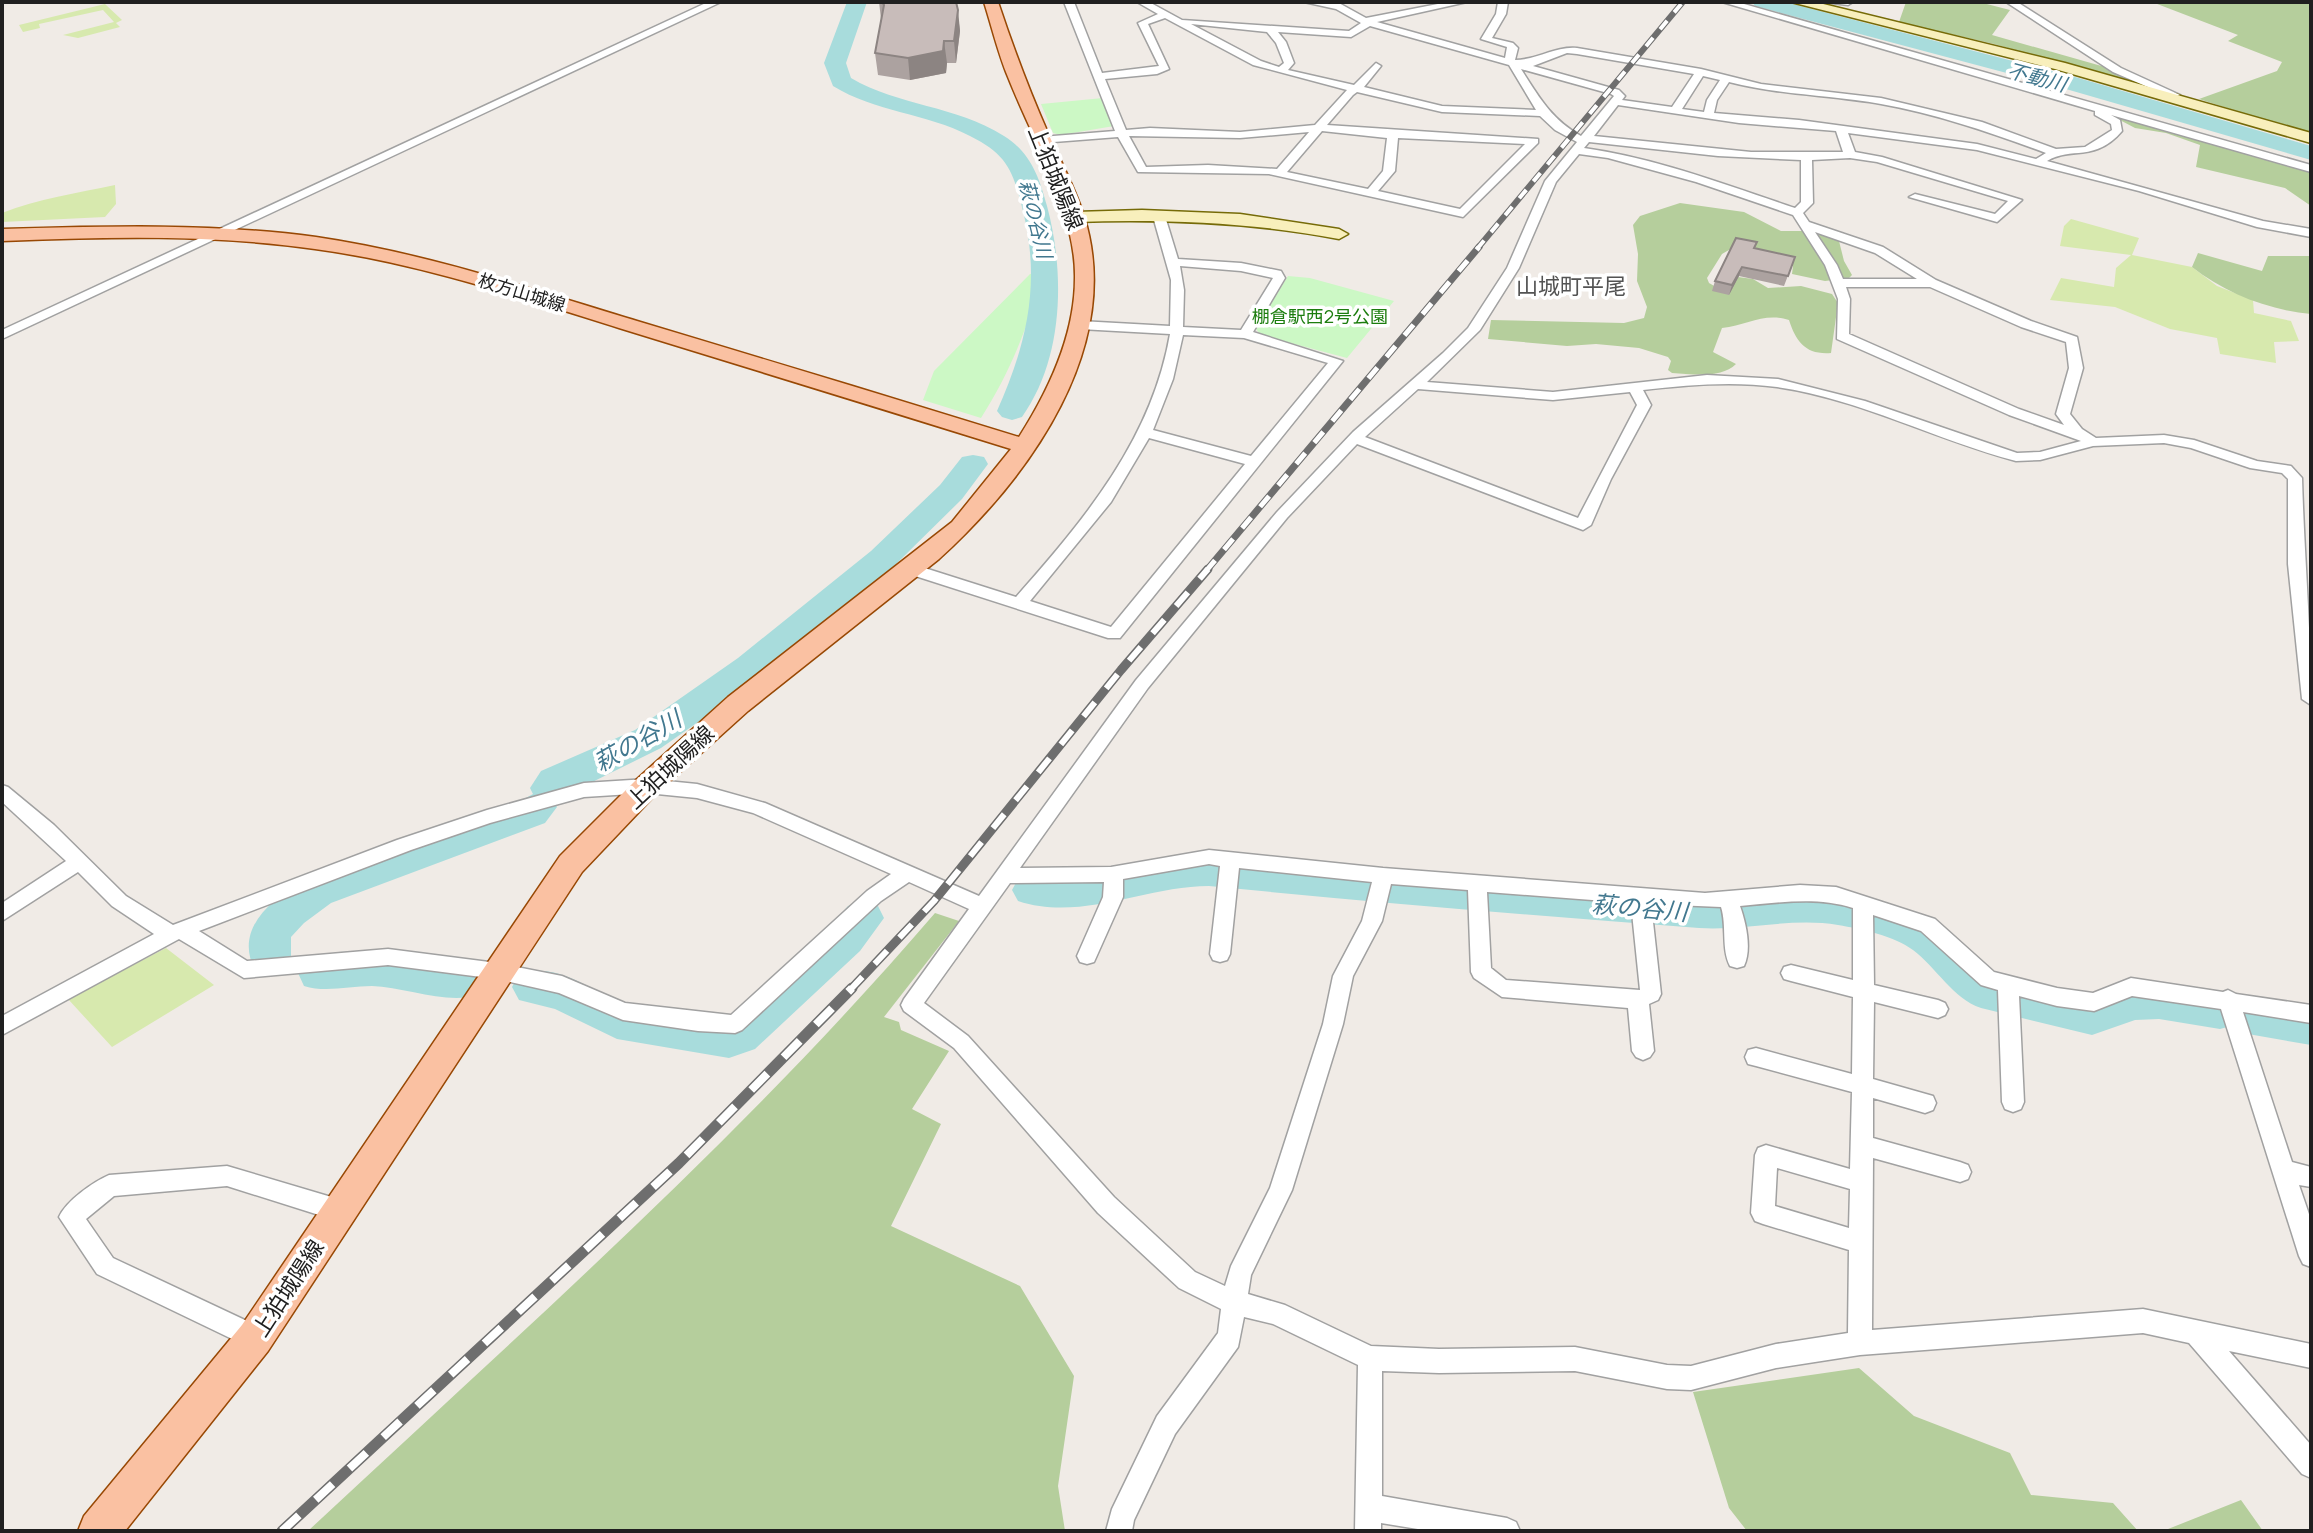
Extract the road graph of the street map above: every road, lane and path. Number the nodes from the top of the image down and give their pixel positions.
1 (716, 2) edge
2 (991, 2) edge
3 (1069, 2) edge
4 (1142, 2) edge
5 (1309, 2) edge
6 (1462, 2) edge
7 (1503, 2) edge
8 (1727, 2) edge
9 (1798, 2) edge
10 (1829, 2) edge
11 (1848, 2) edge
12 (2011, 2) edge
13 (1332, 4) edge
14 (1158, 5) edge
15 (1165, 15) junction
16 (1179, 21) junction
17 (1367, 22) junction
18 (1270, 29) junction
19 (1511, 63) junction
20 (1376, 66) dead end
21 (1281, 71) junction
22 (1701, 72) junction
23 (1100, 76) junction
24 (1726, 78) junction
25 (1355, 90) junction
26 (2059, 98) junction
27 (1616, 102) junction
28 (2213, 110) junction
29 (1676, 111) junction
30 (1543, 113) junction
31 (1708, 116) junction
32 (1320, 128) junction
33 (1841, 129) junction
34 (1121, 132) junction
35 (1393, 135) junction
36 (2311, 138) edge
37 (1041, 140) junction
38 (1581, 143) junction
39 (2054, 152) junction
40 (1850, 155) junction
41 (1806, 157) junction
42 (2039, 162) junction
43 (2311, 169) edge
44 (2067, 170) junction
45 (1280, 173) junction
46 (2055, 183) dead end
47 (1371, 193) junction
48 (1915, 197) dead end
49 (1158, 213) junction
50 (1797, 213) junction
51 (1075, 217) junction
52 (1807, 225) junction
53 (220, 233) junction
54 (2311, 233) edge
55 (1339, 234) dead end
56 (2, 235) edge
57 (1173, 262) junction
58 (1838, 283) junction
59 (1932, 283) junction
60 (1080, 325) junction
61 (1175, 330) junction
62 (1245, 334) junction
63 (2, 335) edge
64 (1414, 385) junction
65 (1635, 388) junction
66 (2077, 432) junction
67 (1147, 433) junction
68 (1355, 438) junction
69 (2093, 442) junction
70 (1026, 446) junction
71 (1255, 462) junction
72 (912, 569) junction
73 (1020, 603) junction
74 (2311, 699) edge
75 (647, 786) junction
76 (4, 797) edge
77 (79, 862) junction
78 (1229, 867) junction
79 (908, 873) junction
80 (1005, 875) junction
81 (1114, 882) junction
82 (1381, 883) junction
83 (1478, 891) junction
84 (1640, 903) junction
85 (982, 906) junction
86 (1731, 908) junction
87 (1863, 909) junction
88 (2, 913) edge
89 (176, 932) junction
90 (1220, 954) dead end
91 (1087, 956) dead end
92 (1737, 960) dead end
93 (497, 971) junction
94 (1791, 973) dead end
95 (1862, 990) junction
96 (2008, 993) junction
97 (2228, 999) junction
98 (1638, 1000) junction
99 (1938, 1009) dead end
100 (2311, 1014) edge
101 (2, 1026) edge
102 (1643, 1051) dead end
103 (1756, 1057) dead end
104 (1861, 1085) junction
105 (2013, 1102) dead end
106 (1925, 1103) dead end
107 (1861, 1145) junction
108 (2286, 1171) junction
109 (1960, 1172) dead end
110 (2311, 1177) edge
111 (1861, 1182) junction
112 (338, 1210) junction
113 (1861, 1242) junction
114 (2311, 1256) edge
115 (1234, 1303) junction
116 (2196, 1332) junction
117 (255, 1338) junction
118 (1860, 1343) junction
119 (2311, 1356) edge
120 (1370, 1358) junction
121 (2311, 1465) edge
122 (1368, 1519) edge
123 (99, 1531) edge
124 (1119, 1531) edge
125 (1507, 1531) edge

1 - 53 street
2 - 37 main road, 上狛城陽線
3 - 23 street
4 - 14 street
5 - 13 street
6 - 17 street
7 - 19 street
8 - 26 street
9 - 28 street
10 - 11 street
12 - 28 street
13 - 17 street
14 - 15 street
15 - 16 street
15 - 23 street
16 - 18 street
16 - 21 street
17 - 18 street
17 - 19 street
18 - 21 street
19 - 22 street
19 - 27 street
19 - 30 street
20 - 25 street
21 - 25 street
22 - 24 street
22 - 29 street
23 - 34 street
24 - 31 street
24 - 39 street
25 - 30 street
25 - 32 street
26 - 39 street
26 - 43 street
27 - 29 street
27 - 38 street
28 - 36 street
29 - 31 street
30 - 38 street
31 - 33 street
32 - 34 street
32 - 35 street
32 - 45 street
33 - 40 street
33 - 42 street
34 - 37 street
34 - 45 street
35 - 47 street
35 - 47 street
37 - 51 main road, 上狛城陽線
38 - 41 street
38 - 50 street
38 - 64 street
39 - 42 street
40 - 41 street
40 - 48 street
41 - 50 street
42 - 44 street
44 - 46 street
44 - 54 street
45 - 47 street
49 - 51 street
49 - 55 street
49 - 57 street
50 - 52 street
51 - 60 main road, 上狛城陽線
52 - 58 street
52 - 59 street
53 - 56 main road, 枚方山城線
53 - 63 street
53 - 70 main road, 枚方山城線
57 - 61 street
57 - 62 street
58 - 59 street
58 - 66 street
59 - 66 street
60 - 61 street
60 - 70 main road, 上狛城陽線
61 - 62 street
61 - 67 street
62 - 71 street
64 - 65 street
64 - 68 street
65 - 68 street
65 - 69 street
66 - 69 street
67 - 71 street
67 - 73 street
68 - 80 street
69 - 74 street
70 - 72 main road, 上狛城陽線
71 - 73 street
72 - 73 street
72 - 75 main road, 上狛城陽線
75 - 79 street
75 - 89 street
75 - 93 main road, 上狛城陽線
76 - 77 street
77 - 88 street
77 - 89 street
78 - 81 street
78 - 82 street
78 - 90 street
79 - 85 street
79 - 93 street
80 - 81 street
80 - 85 street
81 - 91 street
82 - 83 street
82 - 115 street
83 - 84 street
83 - 98 street
84 - 86 street
84 - 98 street
85 - 115 street
86 - 87 street
86 - 92 street
87 - 95 street
87 - 96 street
89 - 93 street
89 - 101 street
93 - 112 main road, 上狛城陽線
94 - 95 street
95 - 99 street
95 - 104 street
96 - 97 street
96 - 105 street
97 - 100 street
97 - 108 street
98 - 102 street
103 - 104 street
104 - 106 street
104 - 107 street
107 - 109 street
107 - 111 street
108 - 110 street
108 - 114 street
111 - 113 street
111 - 113 street
112 - 117 main road, 上狛城陽線
112 - 117 street
113 - 118 street
115 - 120 street
115 - 124 street
116 - 118 street
116 - 119 street
116 - 121 street
117 - 123 main road, 上狛城陽線
118 - 120 street
120 - 122 street
122 - 125 street

